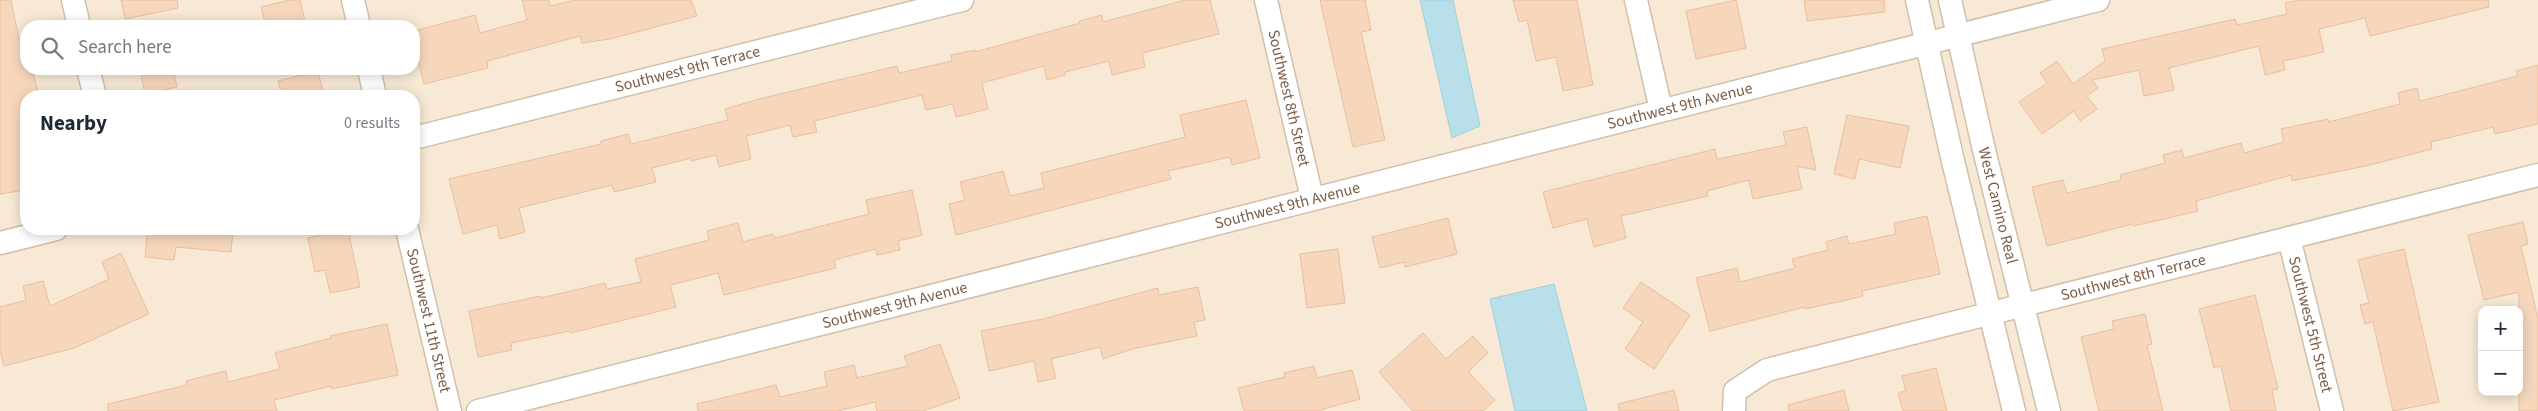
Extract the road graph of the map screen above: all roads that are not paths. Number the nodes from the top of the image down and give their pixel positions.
1 (72, 0) edge
2 (353, 0) edge
3 (962, 0) edge
4 (1266, 0) edge
5 (1636, 0) edge
6 (1917, 0) edge
7 (1950, 0) edge
8 (2098, 0) edge
9 (77, 20) edge
10 (358, 20) edge
11 (1959, 35) junction
12 (1926, 43) junction
13 (90, 75) edge
14 (370, 75) edge
15 (93, 90) edge
16 (374, 90) edge
17 (1661, 110) junction
18 (420, 136) edge
19 (2538, 175) edge
20 (1312, 198) junction
21 (32, 235) edge
22 (408, 235) edge
23 (2289, 238) junction
24 (0, 243) edge
25 (2023, 305) junction
26 (1990, 313) junction
27 (1734, 401) edge
28 (450, 411) edge
29 (478, 411) edge
30 (2014, 411) edge
31 (2049, 411) edge
32 (2332, 411) edge

1 - 9 street
2 - 10 street
3 - 18 street, Southwest 9th Terrace
4 - 20 street, Southwest 8th Street
5 - 17 street
6 - 12 street, West Camino Real
7 - 11 street, West Camino Real
8 - 11 street, Southwest 9th Avenue
11 - 12 street, Southwest 9th Avenue
11 - 25 street, West Camino Real
12 - 17 street, Southwest 9th Avenue
12 - 26 street, West Camino Real
13 - 15 street
14 - 16 street
17 - 20 street, Southwest 9th Avenue
19 - 23 street, Southwest 8th Terrace
20 - 29 street, Southwest 9th Avenue
21 - 24 street
22 - 28 street, Southwest 11th Street
23 - 25 street, Southwest 8th Terrace
23 - 32 street, Southwest 5th Street
25 - 26 street, Southwest 8th Terrace
25 - 31 street, West Camino Real
26 - 27 street, Southwest 8th Terrace
26 - 30 street, West Camino Real

